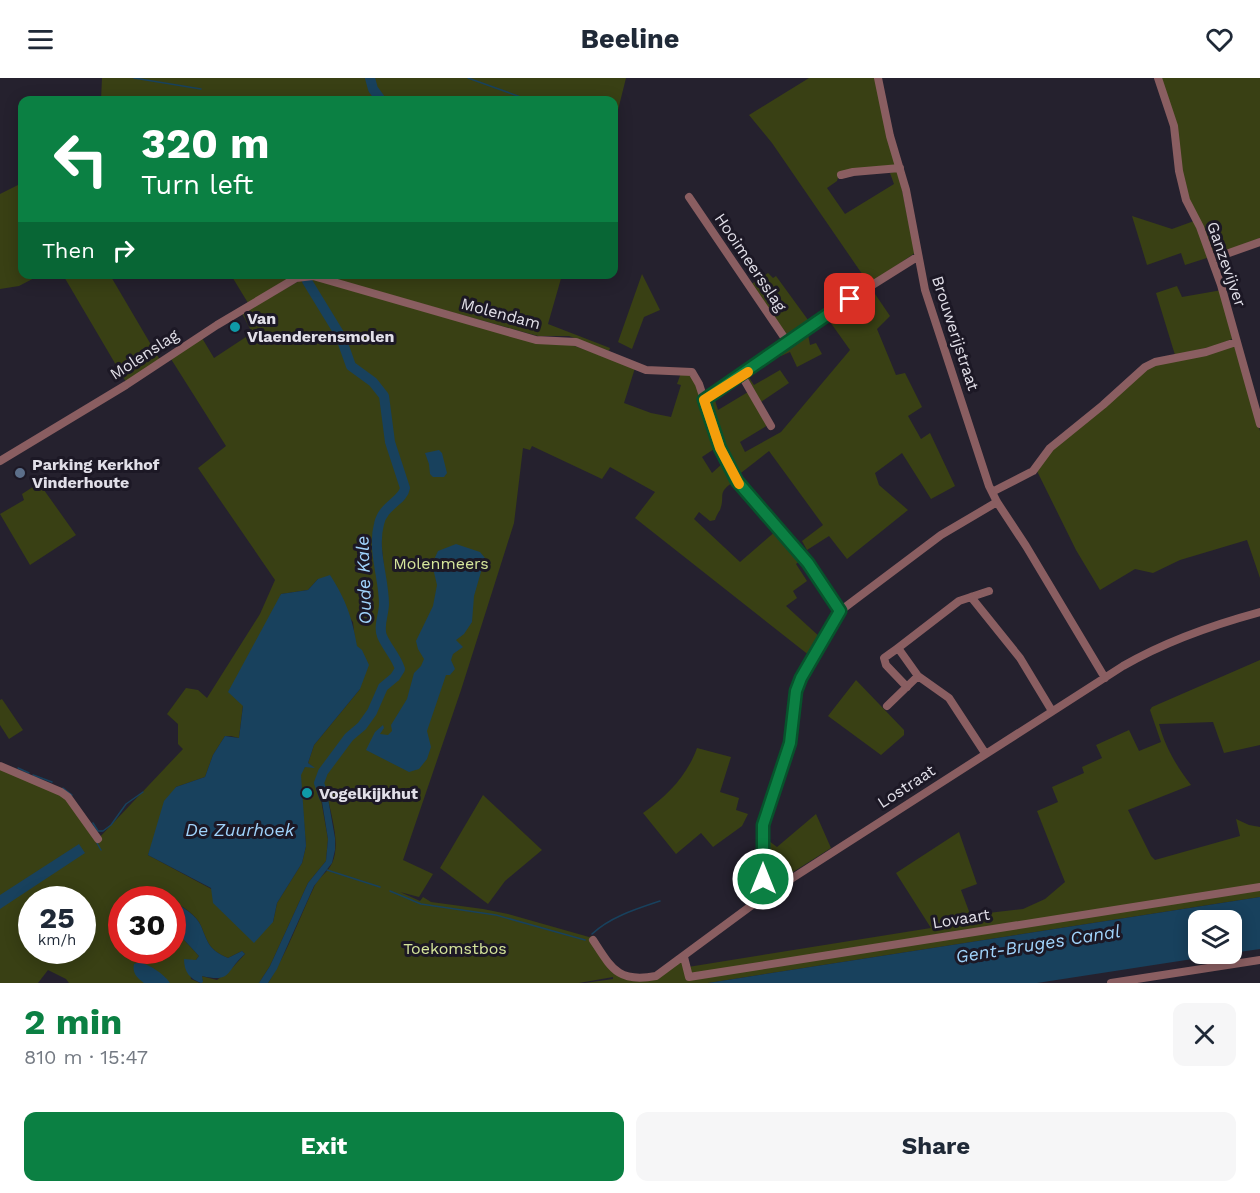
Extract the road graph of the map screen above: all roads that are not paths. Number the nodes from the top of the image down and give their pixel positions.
1 (878, 78) edge
2 (1158, 78) edge
3 (900, 168) junction
4 (841, 175) dead end
5 (689, 197) dead end
6 (1260, 242) edge
7 (917, 257) junction
8 (1212, 259) junction
9 (301, 279) edge
10 (317, 279) edge
11 (1236, 342) junction
12 (788, 343) junction
13 (742, 376) junction
14 (704, 400) junction
15 (1260, 424) edge
16 (771, 426) dead end
17 (0, 461) edge
18 (992, 492) junction
19 (997, 502) junction
20 (988, 591) dead end
21 (971, 597) junction
22 (840, 611) junction
23 (1260, 612) edge
24 (898, 648) junction
25 (918, 676) junction
26 (1105, 678) junction
27 (907, 687) junction
28 (887, 706) dead end
29 (1052, 711) junction
30 (985, 753) junction
31 (0, 766) edge
32 (98, 839) dead end
33 (1260, 887) edge
34 (763, 897) junction
35 (593, 940) dead end
36 (684, 957) junction
37 (1260, 960) edge
38 (1111, 983) edge

1 - 3 street, Brouwerijstraat
2 - 8 street, Ganzevijver
3 - 4 street
3 - 7 street, Brouwerijstraat
5 - 12 street, Hooimeersslag
6 - 8 street
7 - 12 street
7 - 18 street, Brouwerijstraat
8 - 11 street, Ganzevijver
9 - 17 street, Molenslag
10 - 14 street, Molendam
11 - 15 street, Ganzevijver
11 - 18 street
12 - 13 street
13 - 14 street
13 - 16 street
14 - 22 street
18 - 19 street, Brouwerijstraat
19 - 22 street
19 - 26 street, Brouwerijstraat
20 - 21 street
21 - 24 street
21 - 29 street
22 - 34 street
23 - 26 street, Lostraat
24 - 25 street
24 - 27 street
25 - 27 street
25 - 30 street
26 - 29 street, Lostraat
27 - 28 street
29 - 30 street, Lostraat
30 - 34 street, Lostraat
31 - 32 street
33 - 36 street, Lovaart
34 - 36 street, Lostraat
35 - 36 street, Lostraat
37 - 38 street

